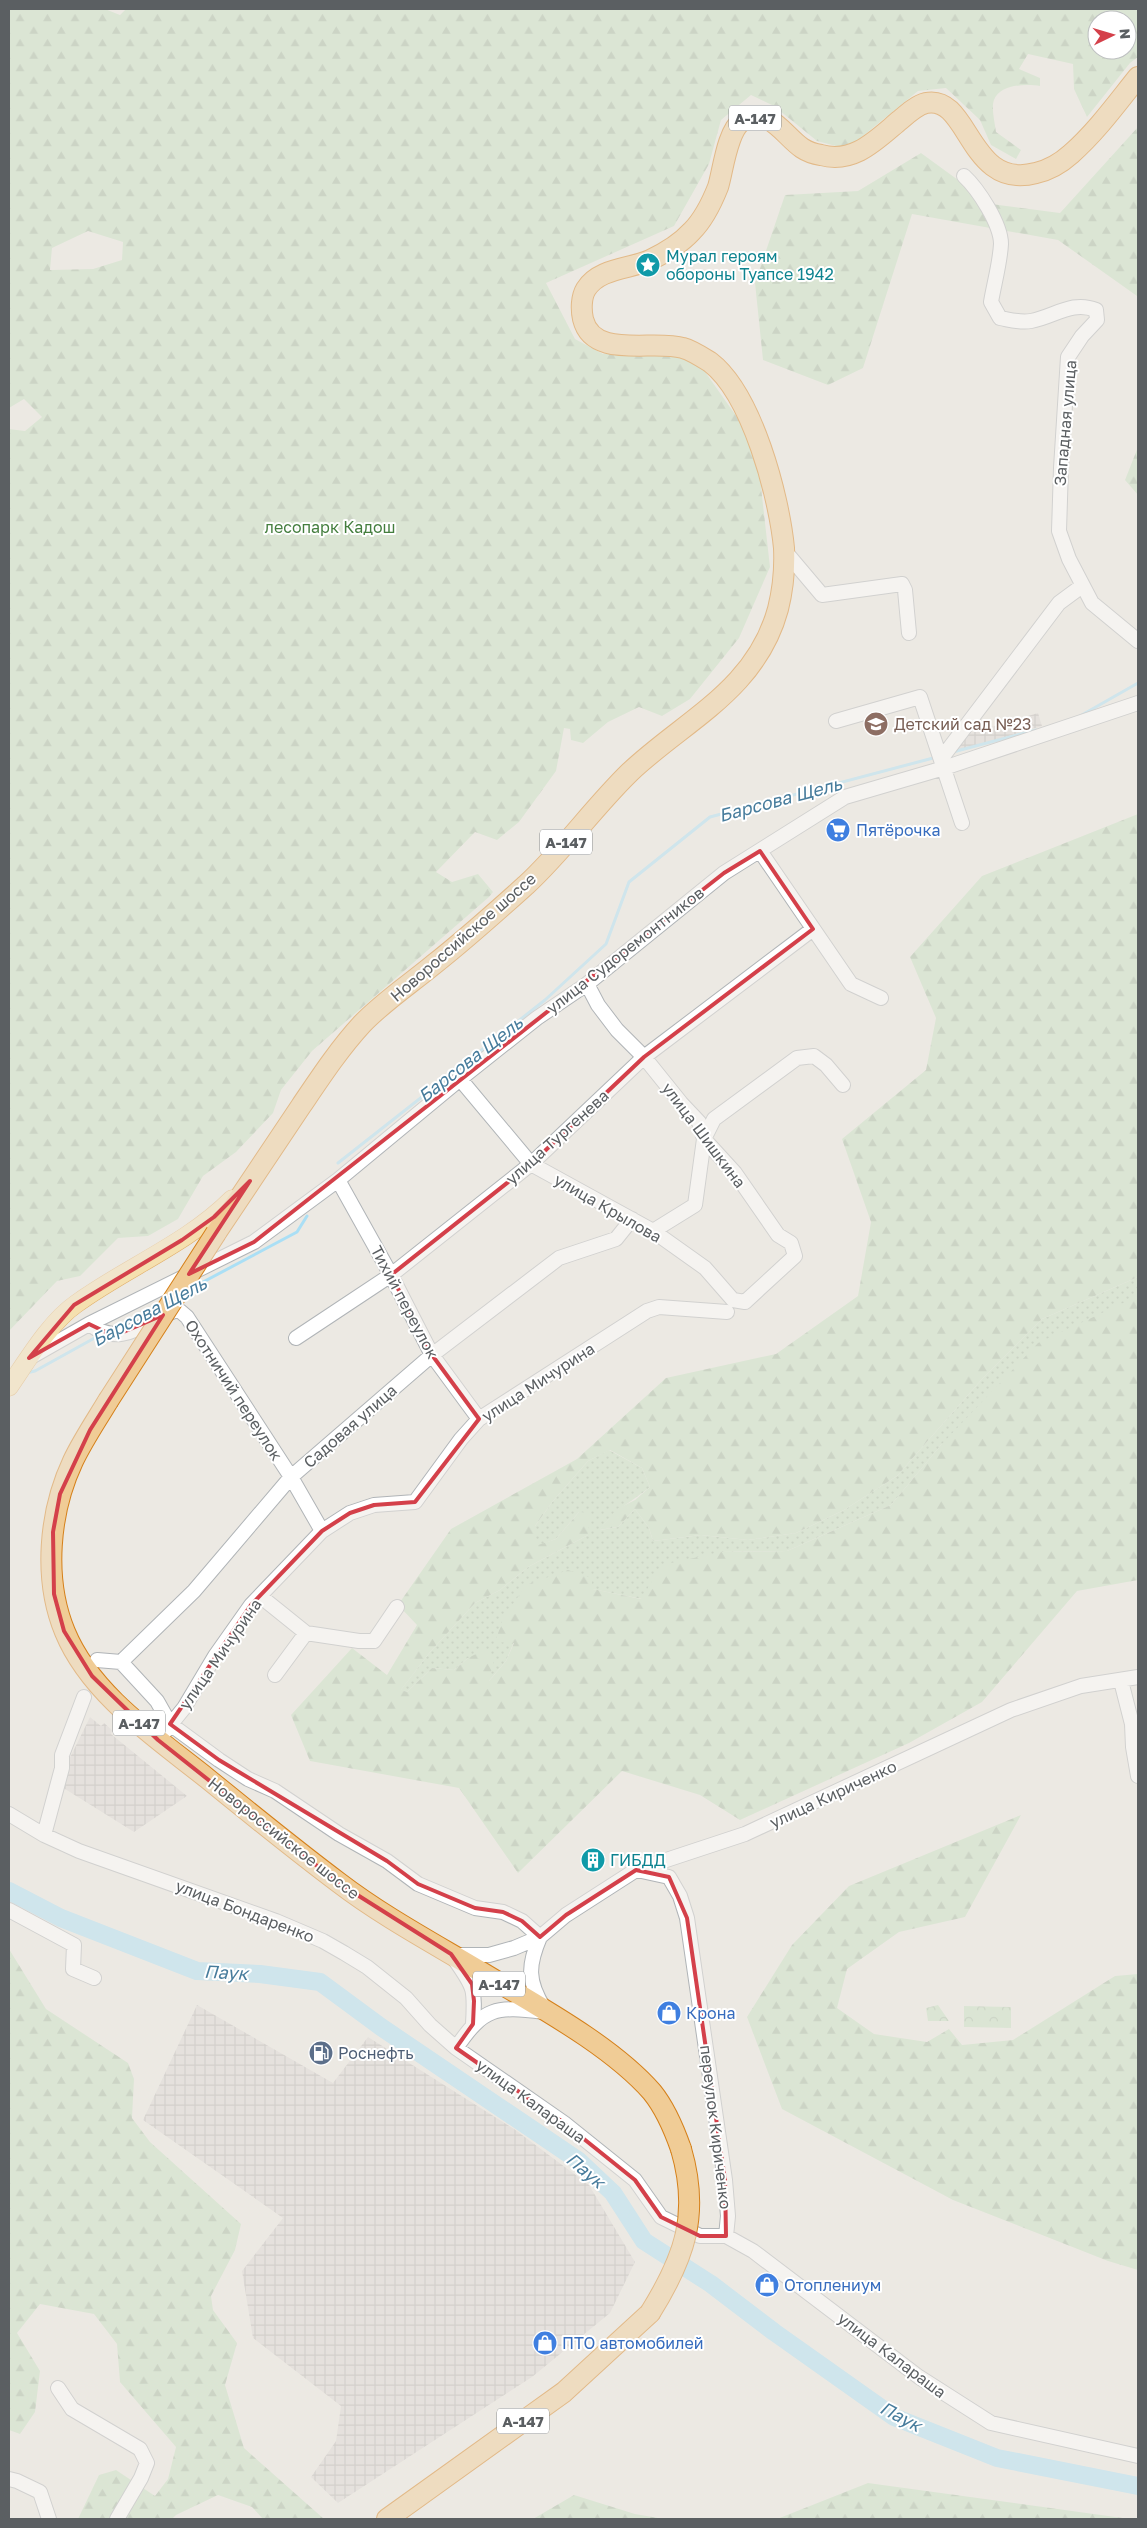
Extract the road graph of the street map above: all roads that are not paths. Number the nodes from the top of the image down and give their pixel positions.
1 (1138, 77) edge
2 (964, 176) dead end
3 (784, 550) junction
4 (1082, 586) junction
5 (909, 633) dead end
6 (1138, 641) edge
7 (1138, 704) edge
8 (836, 721) dead end
9 (943, 763) junction
10 (962, 823) dead end
11 (760, 851) junction
12 (813, 929) junction
13 (587, 984) junction
14 (881, 998) dead end
15 (644, 1057) junction
16 (460, 1079) junction
17 (843, 1085) dead end
18 (704, 1139) junction
19 (531, 1164) junction
20 (338, 1180) junction
21 (250, 1181) junction
22 (632, 1219) junction
23 (653, 1231) junction
24 (391, 1275) junction
25 (745, 1302) joint
26 (726, 1312) dead end
27 (94, 1328) junction
28 (296, 1338) dead end
29 (432, 1355) junction
30 (27, 1361) junction
31 (9, 1387) edge
32 (479, 1419) junction
33 (291, 1477) junction
34 (322, 1531) junction
35 (260, 1596) junction
36 (397, 1607) dead end
37 (306, 1633) junction
38 (97, 1660) dead end
39 (121, 1662) junction
40 (275, 1675) dead end
41 (1138, 1677) edge
42 (1121, 1681) junction
43 (84, 1697) dead end
44 (164, 1732) junction
45 (1138, 1776) edge
46 (9, 1814) edge
47 (44, 1835) junction
48 (636, 1870) junction
49 (9, 1910) edge
50 (540, 1937) junction
51 (452, 1954) junction
52 (94, 1978) dead end
53 (548, 2013) junction
54 (473, 2024) junction
55 (456, 2048) junction
56 (726, 2236) junction
57 (58, 2388) dead end
58 (1138, 2456) edge
59 (9, 2480) edge
60 (49, 2519) edge
61 (117, 2519) edge
62 (387, 2519) edge

1 - 3 highway, Новороссийское шоссе / А-147
2 - 4 street, Западная улица
3 - 5 street
3 - 21 highway, Новороссийское шоссе / А-147
4 - 6 street, Западная улица
4 - 9 street
7 - 9 street, улица Судоремонтников
8 - 9 street
9 - 10 street
9 - 11 street, улица Судоремонтников
11 - 12 street
11 - 13 street, улица Судоремонтников
12 - 14 street
12 - 15 street, улица Тургенева
13 - 15 street, улица Шишкина
13 - 16 street, улица Судоремонтников
15 - 18 street, улица Шишкина
15 - 19 street, улица Тургенева
16 - 19 street, улица Крылова
16 - 20 street, улица Судоремонтников
17 - 18 street
18 - 23 street
18 - 25 street, улица Шишкина
19 - 22 street, улица Крылова
19 - 24 street, улица Тургенева
20 - 24 street, Тихий переулок
20 - 27 street, улица Судоремонтников
21 - 30 main road, Новороссийское шоссе
21 - 44 highway, Новороссийское шоссе / А-147, bridge
22 - 23 street, улица Крылова
22 - 29 street, Садовая улица
23 - 25 street, улица Крылова
24 - 28 street, улица Тургенева
24 - 29 street, Тихий переулок
26 - 32 street, улица Мичурина
27 - 30 street, улица Судоремонтников
27 - 33 street, Охотничий переулок
29 - 32 street, Тихий переулок
29 - 33 street, Садовая улица
30 - 31 main road, Новороссийское шоссе
32 - 34 street, улица Мичурина
33 - 34 street, Охотничий переулок
33 - 39 street, Садовая улица
34 - 35 street, улица Мичурина
35 - 37 street
35 - 44 street, улица Мичурина
36 - 37 street
37 - 40 street
38 - 39 street
39 - 44 street
41 - 42 street, улица Кириченко
42 - 45 street
42 - 48 street, улица Кириченко
43 - 47 street
44 - 50 street
44 - 51 highway, Новороссийское шоссе / А-147
46 - 47 street, улица Бондаренко
47 - 55 street, улица Бондаренко
48 - 50 street, улица Кириченко
48 - 56 street, переулок Кириченко
49 - 52 street
50 - 51 street
50 - 53 street
51 - 53 highway, Новороссийское шоссе / А-147
51 - 54 street
53 - 54 street
53 - 62 highway, Новороссийское шоссе / А-147, bridge
54 - 55 street
55 - 56 street, улица Калараша
56 - 58 street, улица Калараша
57 - 61 street
59 - 60 street

